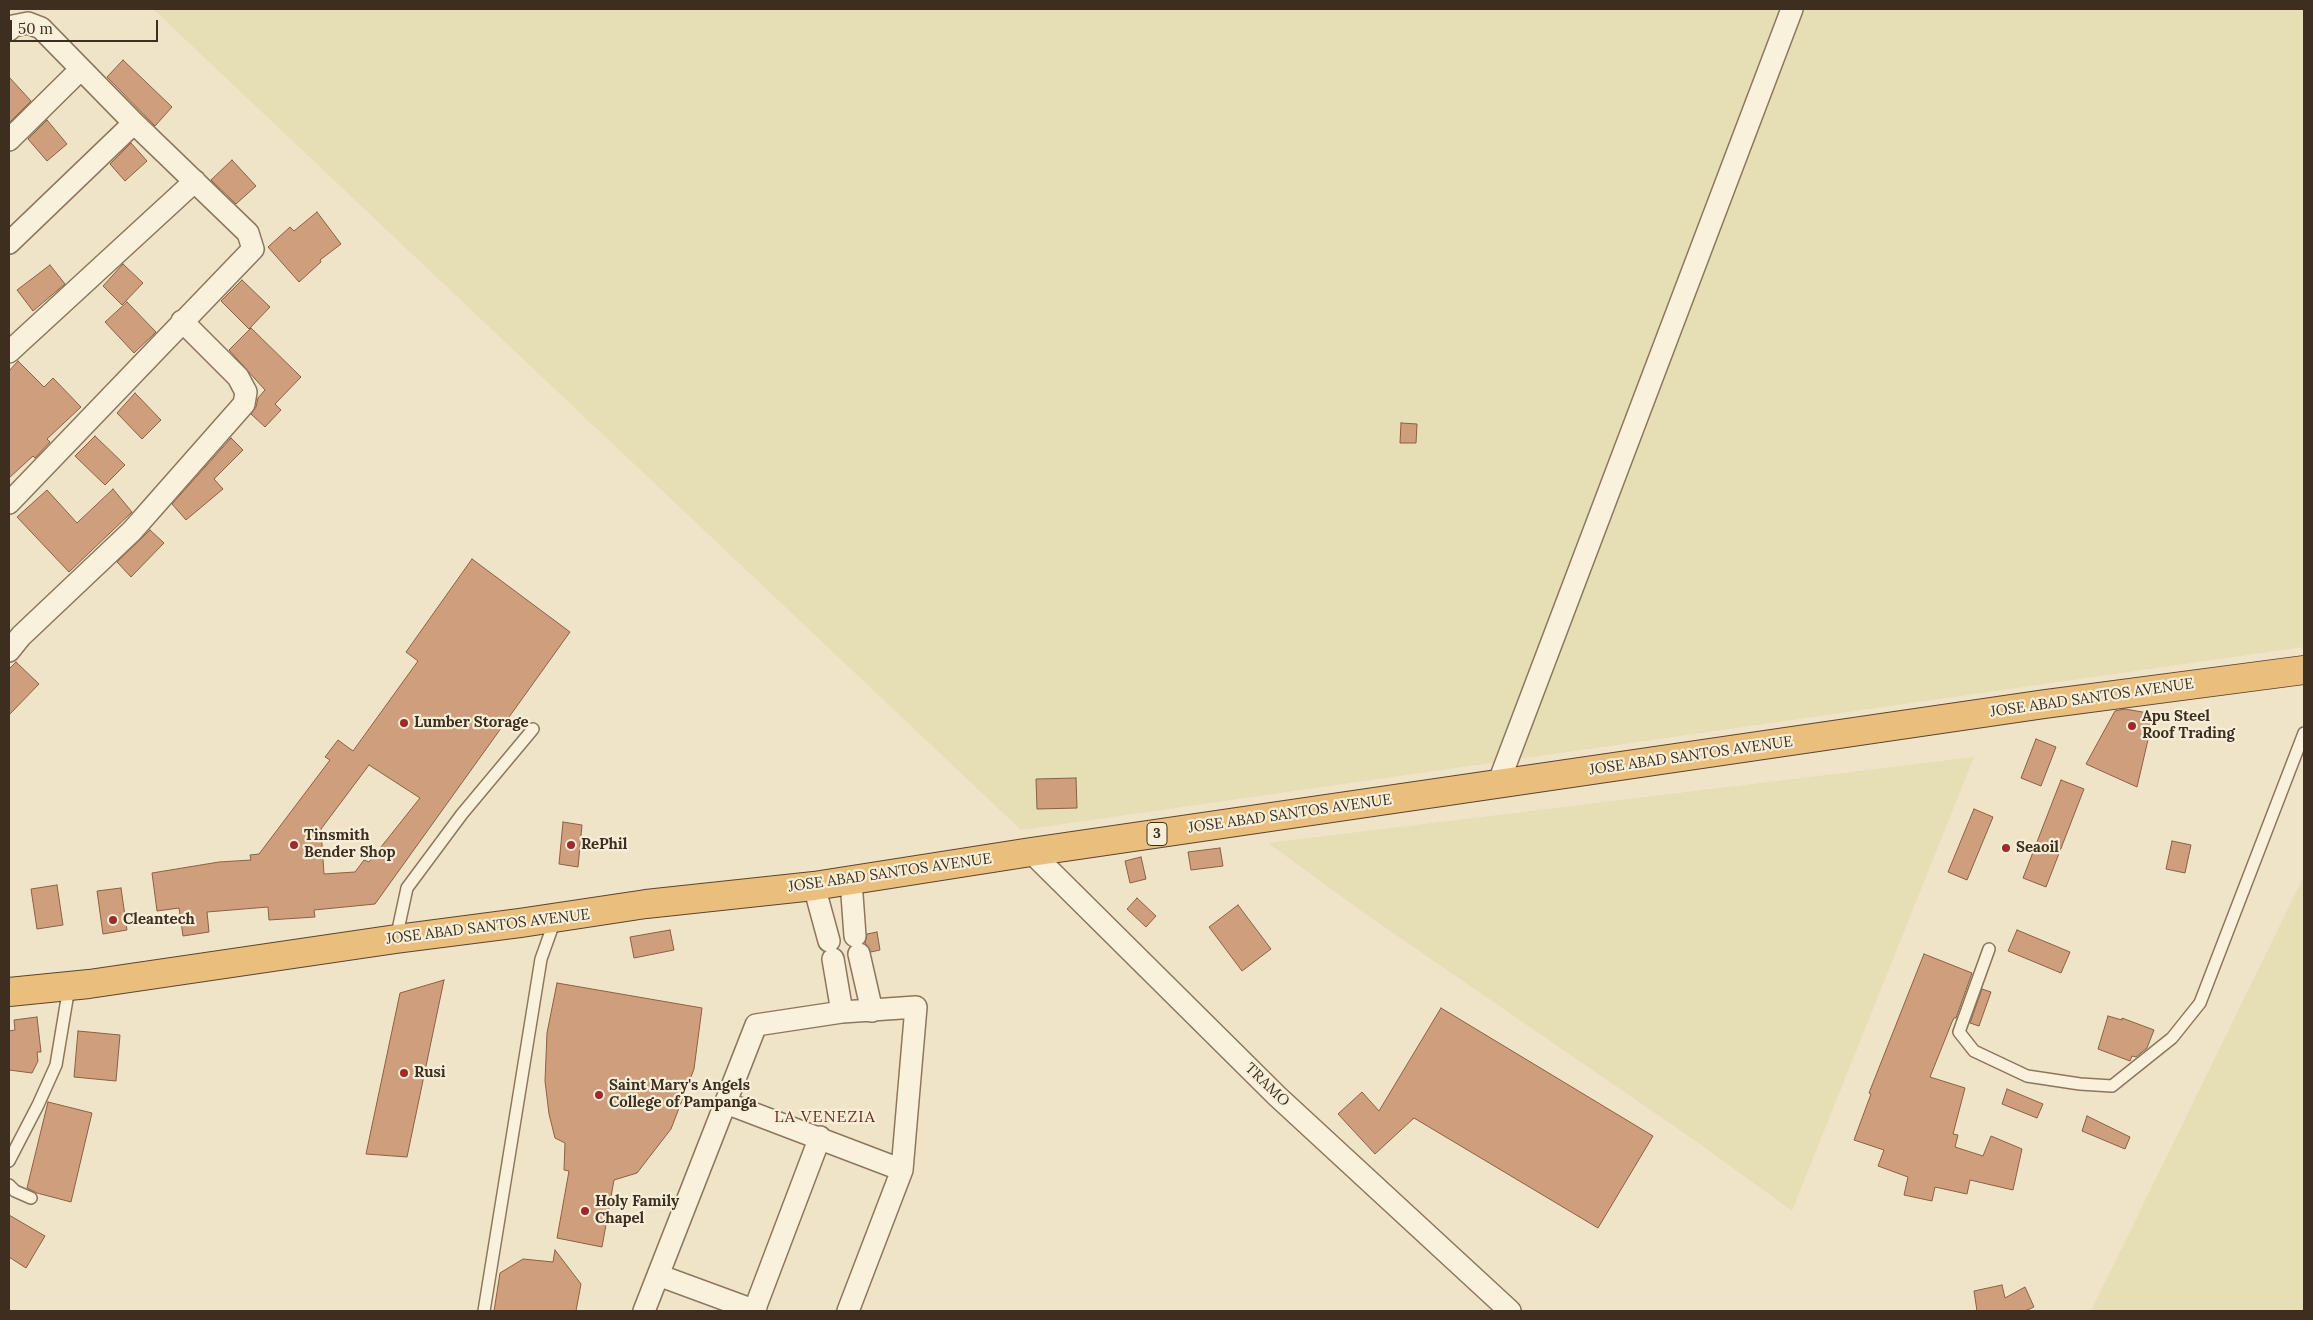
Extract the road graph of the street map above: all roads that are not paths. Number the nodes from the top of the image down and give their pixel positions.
1 (1792, 9) edge
2 (9, 30) edge
3 (81, 69) junction
4 (134, 123) junction
5 (9, 140) edge
6 (196, 181) junction
7 (9, 243) edge
8 (182, 321) junction
9 (9, 352) edge
10 (9, 503) edge
11 (9, 651) edge
12 (2304, 670) edge
13 (533, 729) dead end
14 (2304, 733) edge
15 (1498, 784) junction
16 (1031, 852) junction
17 (851, 881) junction
18 (814, 886) junction
19 (556, 917) junction
20 (396, 939) junction
21 (1989, 949) dead end
22 (69, 987) junction
23 (9, 992) edge
24 (872, 1011) junction
25 (842, 1012) junction
26 (726, 1103) junction
27 (820, 1137) junction
28 (9, 1161) edge
29 (902, 1170) junction
30 (9, 1184) edge
31 (30, 1198) dead end
32 (658, 1275) junction
33 (484, 1311) edge
34 (644, 1311) edge
35 (754, 1311) edge
36 (848, 1311) edge
37 (1510, 1311) edge

1 - 15 street
2 - 3 street
3 - 4 street
3 - 5 street
4 - 6 street
4 - 7 street
6 - 8 street
6 - 9 street
8 - 10 street
8 - 11 street
12 - 15 highway, JOSE ABAD SANTOS AVENUE / 3
13 - 20 lane
14 - 21 lane
15 - 16 highway, JOSE ABAD SANTOS AVENUE / 3
16 - 17 highway, JOSE ABAD SANTOS AVENUE / 3
16 - 37 street, TRAMO
17 - 18 highway, JOSE ABAD SANTOS AVENUE / 3
17 - 24 street
18 - 19 highway, JOSE ABAD SANTOS AVENUE / 3
18 - 25 street
19 - 20 highway, JOSE ABAD SANTOS AVENUE / 3
19 - 33 lane
20 - 22 highway, JOSE ABAD SANTOS AVENUE / 3
22 - 23 highway, JOSE ABAD SANTOS AVENUE / 3
22 - 28 lane
24 - 25 street
24 - 29 street
25 - 26 street
26 - 27 street
26 - 32 street
27 - 29 street
27 - 35 street
29 - 36 street
30 - 31 lane
32 - 34 street
32 - 35 street

